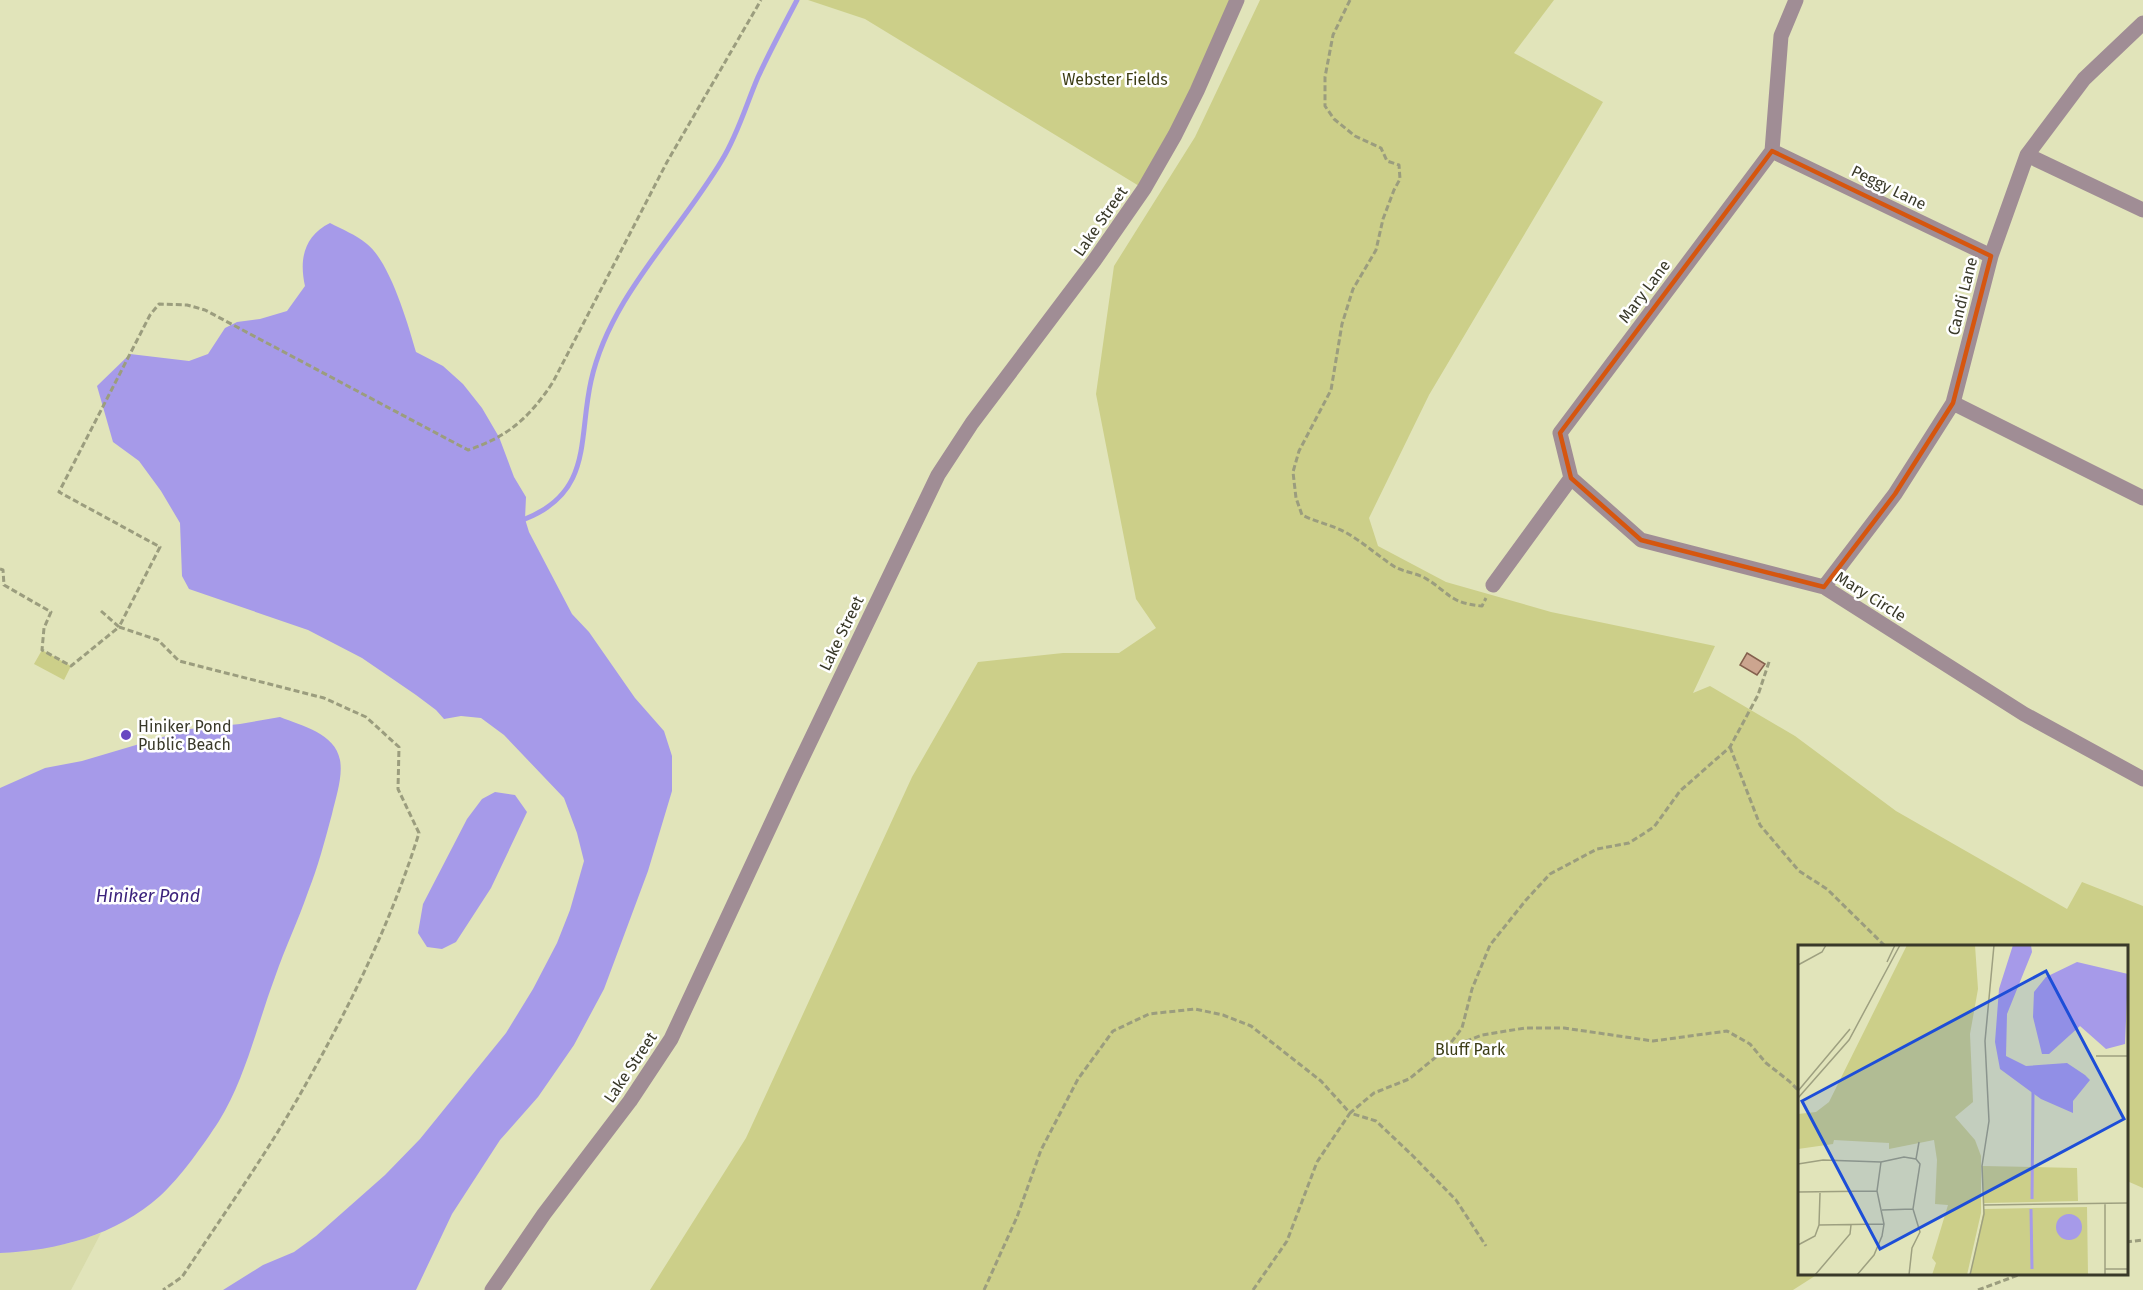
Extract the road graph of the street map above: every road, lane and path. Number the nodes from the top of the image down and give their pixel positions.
1 (761, 0) edge
2 (1237, 0) edge
3 (1350, 0) edge
4 (1796, 0) edge
5 (2143, 23) edge
6 (1772, 151) junction
7 (2026, 155) junction
8 (2143, 210) edge
9 (1991, 256) junction
10 (1953, 404) junction
11 (1571, 478) junction
12 (2143, 498) edge
13 (0, 568) edge
14 (1493, 585) joint
15 (1824, 587) junction
16 (101, 611) dead end
17 (120, 627) junction
18 (1770, 659) dead end
19 (1730, 747) junction
20 (2143, 779) edge
21 (1884, 945) edge
22 (1447, 1048) junction
23 (1798, 1090) edge
24 (1350, 1113) junction
25 (2143, 1240) edge
26 (2128, 1242) edge
27 (1486, 1246) dead end
28 (2017, 1275) edge
29 (163, 1290) edge
30 (492, 1290) edge
31 (984, 1290) edge
32 (1253, 1290) edge
33 (1978, 1290) edge

1 - 17 path
2 - 30 street, Lake Street
3 - 14 path
4 - 6 street
5 - 7 street, Candi Lane
6 - 9 street, Peggy Lane
6 - 11 street, Mary Lane
7 - 8 street
7 - 9 street, Candi Lane
9 - 10 street, Candi Lane
10 - 12 street
10 - 15 street, Candi Lane
11 - 14 street
11 - 15 street, Mary Circle
13 - 17 path
15 - 20 street, Mary Circle
16 - 17 path
17 - 29 path
18 - 19 path
19 - 21 path
19 - 22 path
22 - 23 path
22 - 24 path
24 - 27 path
24 - 31 path
24 - 32 path
25 - 26 path
28 - 33 path

